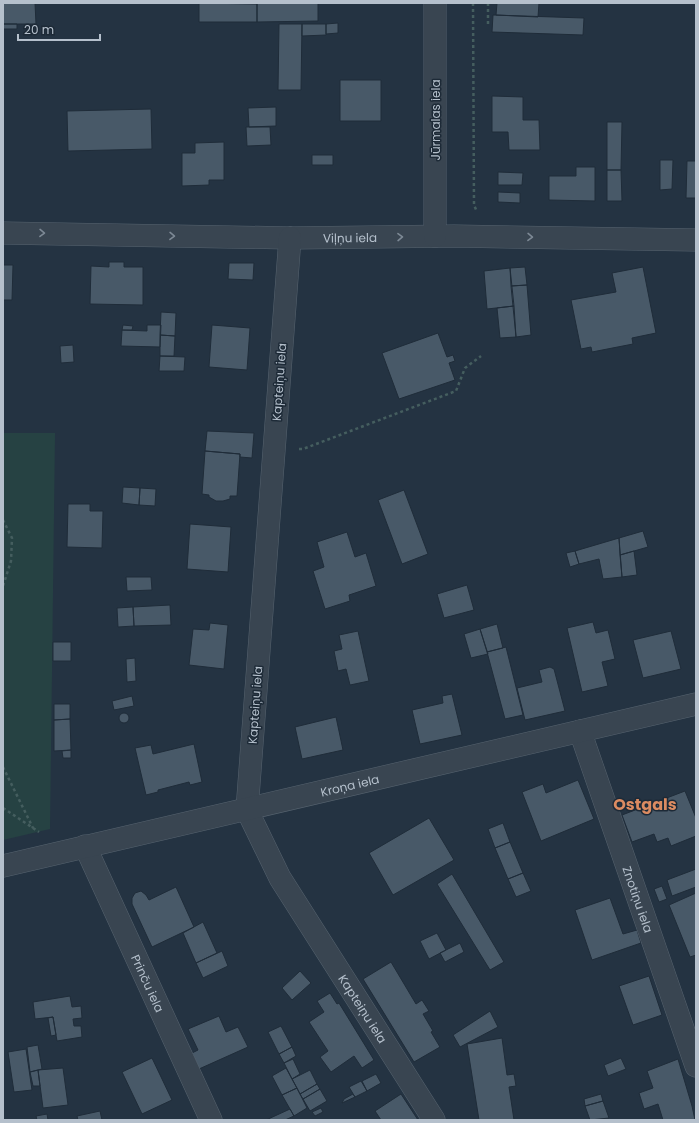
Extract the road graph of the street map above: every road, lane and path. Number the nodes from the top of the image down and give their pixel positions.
1 (435, 3) edge
2 (473, 3) edge
3 (488, 3) edge
4 (488, 24) dead end
5 (3, 233) edge
6 (435, 236) junction
7 (484, 236) junction
8 (290, 238) junction
9 (696, 240) edge
10 (481, 356) dead end
11 (274, 448) junction
12 (3, 520) edge
13 (3, 586) edge
14 (696, 704) edge
15 (580, 731) junction
16 (3, 767) edge
17 (3, 808) edge
18 (247, 810) junction
19 (33, 828) junction
20 (42, 833) dead end
21 (85, 846) junction
22 (3, 866) edge
23 (696, 1066) edge
24 (211, 1120) edge
25 (434, 1120) edge

1 - 6 street, Jūrmalas iela
2 - 7 path
3 - 4 path
5 -> 8 street, Viļņu iela
6 - 7 street, Viļņu iela
8 -> 6 street, Viļņu iela
7 -> 9 street, Viļņu iela
8 - 11 street, Kapteiņu iela
10 - 11 path
11 - 18 street, Kapteiņu iela
12 - 13 path
14 - 15 street, Kroņa iela
15 - 18 street, Kroņa iela
15 - 23 street, Znotiņu iela
16 - 19 path
17 - 19 path
18 - 21 street, Kroņa iela
18 - 25 street, Kapteiņu iela
19 - 20 path
21 - 22 street, Kroņa iela
21 - 24 street, Prinču iela

